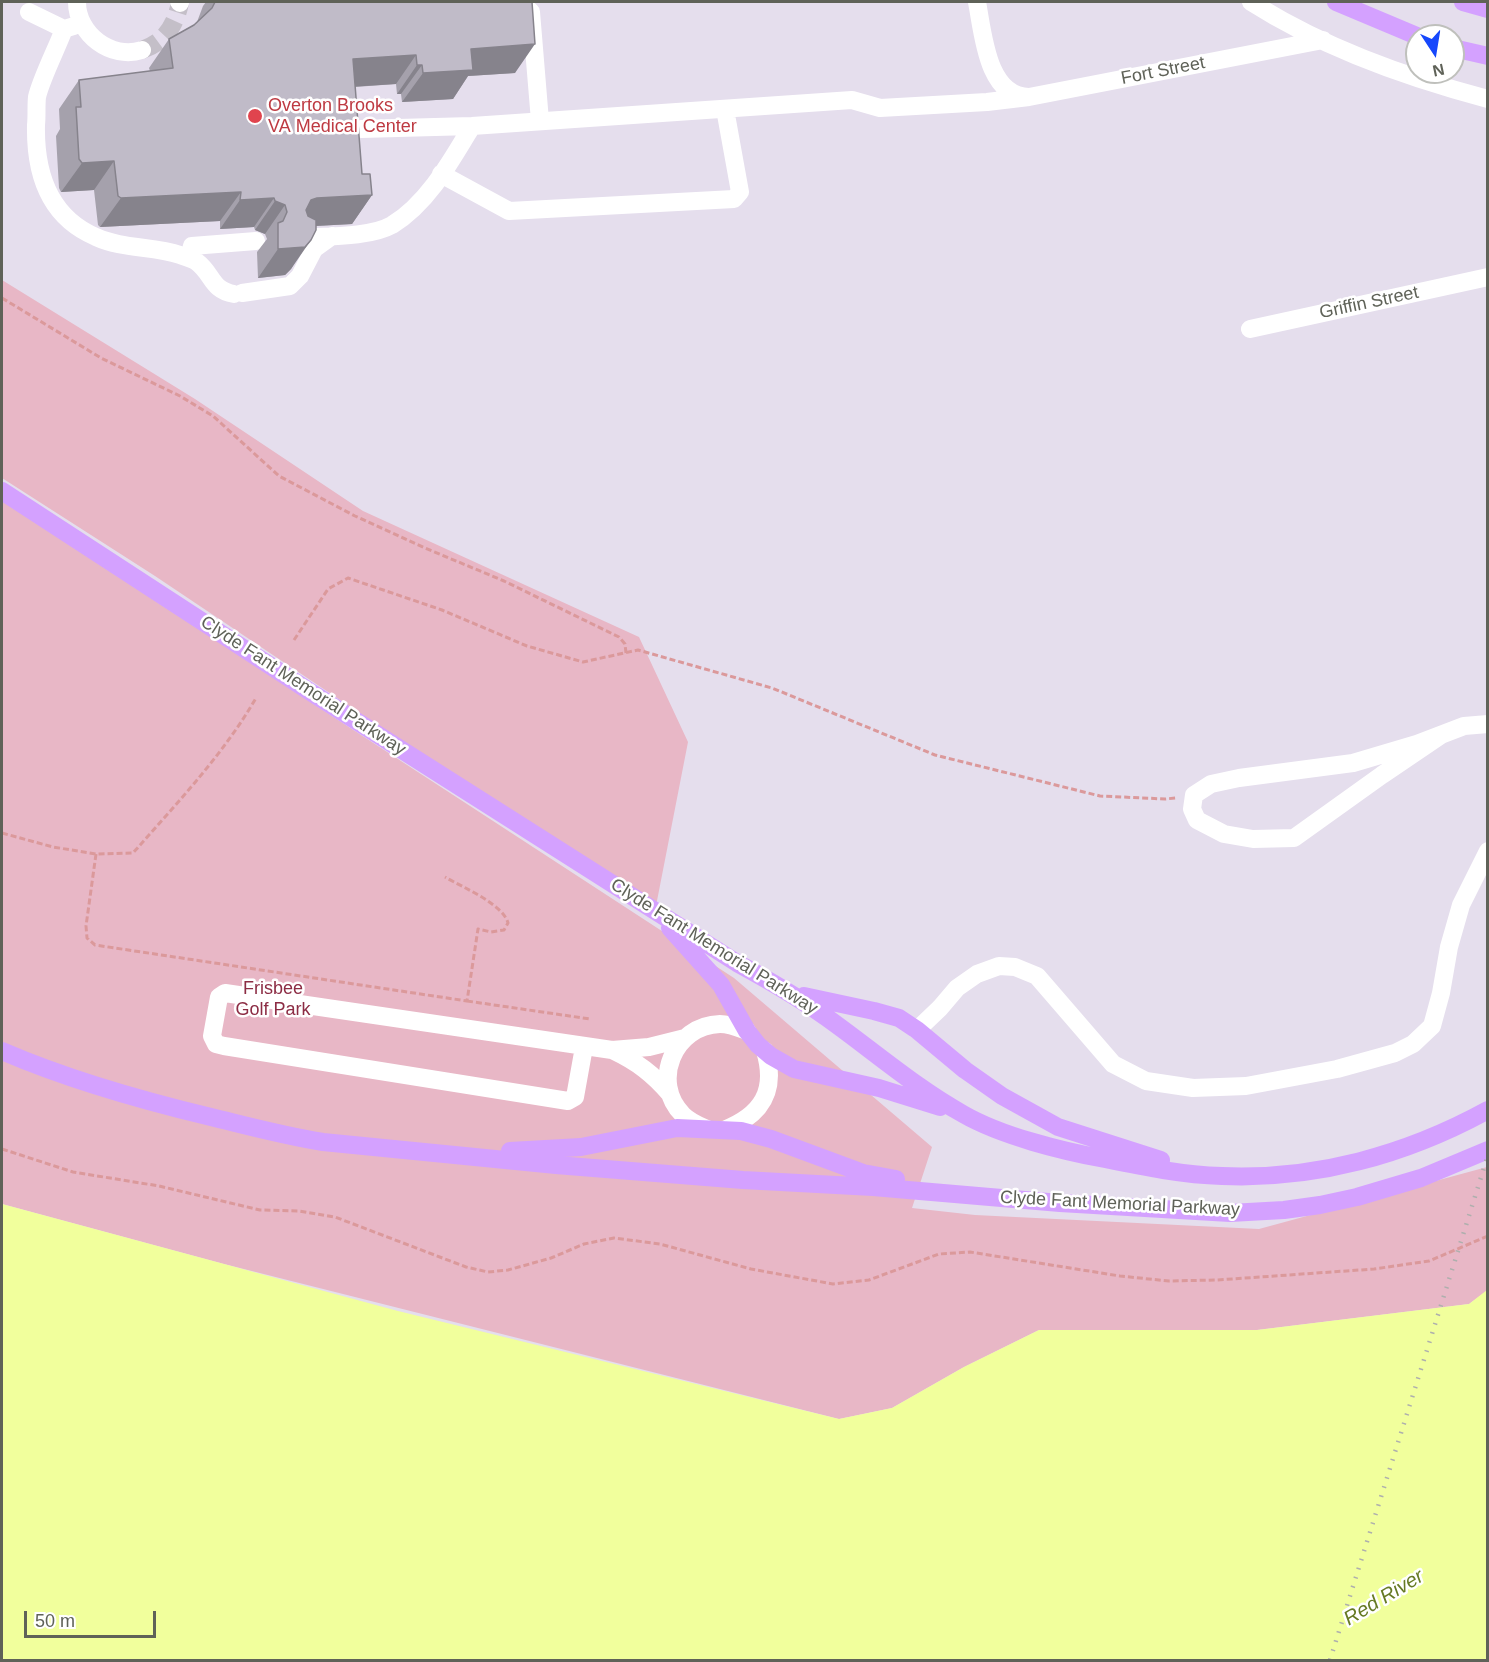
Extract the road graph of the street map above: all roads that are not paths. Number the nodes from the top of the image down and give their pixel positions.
1 (77, 2) edge
2 (520, 2) edge
3 (977, 2) edge
4 (1251, 2) edge
5 (1336, 2) edge
6 (1463, 2) edge
7 (1488, 9) edge
8 (29, 12) dead end
9 (82, 24) junction
10 (64, 30) junction
11 (1405, 31) edge
12 (1323, 40) junction
13 (142, 50) tunnel mouth
14 (1465, 51) edge
15 (1488, 57) edge
16 (1029, 97) junction
17 (1488, 99) edge
18 (725, 109) junction
19 (540, 122) junction
20 (472, 126) junction
21 (361, 129) edge
22 (441, 174) junction
23 (332, 236) junction
24 (297, 238) edge
25 (256, 241) dead end
26 (189, 258) junction
27 (1488, 277) edge
28 (1250, 329) dead end
29 (2, 491) edge
30 (1488, 724) edge
31 (1442, 735) junction
32 (1488, 851) edge
33 (655, 911) junction
34 (782, 988) junction
35 (917, 1030) junction
36 (747, 1031) junction
37 (685, 1038) junction
38 (584, 1047) junction
39 (612, 1050) junction
40 (2, 1051) edge
41 (765, 1051) junction
42 (672, 1097) junction
43 (1488, 1110) edge
44 (964, 1115) junction
45 (715, 1129) junction
46 (1488, 1149) edge
47 (413, 1151) junction
48 (1242, 1176) junction
49 (1031, 1201) junction

1 - 9 street
2 - 19 street
3 - 16 street, Fort Street
4 - 12 street
5 - 11 main road
6 - 7 main road
8 - 10 street
9 - 10 street
9 - 13 street
10 - 26 street
12 - 16 street, Fort Street
12 - 17 street
14 - 15 main road
16 - 18 street
18 - 19 street
18 - 22 street
19 - 20 street
20 - 21 street
20 - 22 street
22 - 23 street
23 - 24 street
23 - 26 street
25 - 26 street
27 - 28 street, Griffin Street
29 - 33 main road, Clyde Fant Memorial Parkway
30 - 31 street
31 - 31 street
32 - 35 street
33 - 34 main road, Clyde Fant Memorial Parkway
33 - 36 main road
34 - 35 main road
34 - 44 main road, Clyde Fant Memorial Parkway
35 - 48 main road
36 - 37 street
36 - 41 main road
37 - 39 street
37 - 42 street
38 - 38 street
38 - 39 street
39 - 42 street
40 - 47 main road, Clyde Fant Memorial Parkway
41 - 44 main road
41 - 45 street
42 - 45 street
43 - 48 main road, Clyde Fant Memorial Parkway
44 - 48 main road, Clyde Fant Memorial Parkway
45 - 47 main road
45 - 49 main road
46 - 49 main road, Clyde Fant Memorial Parkway
47 - 49 main road, Clyde Fant Memorial Parkway

